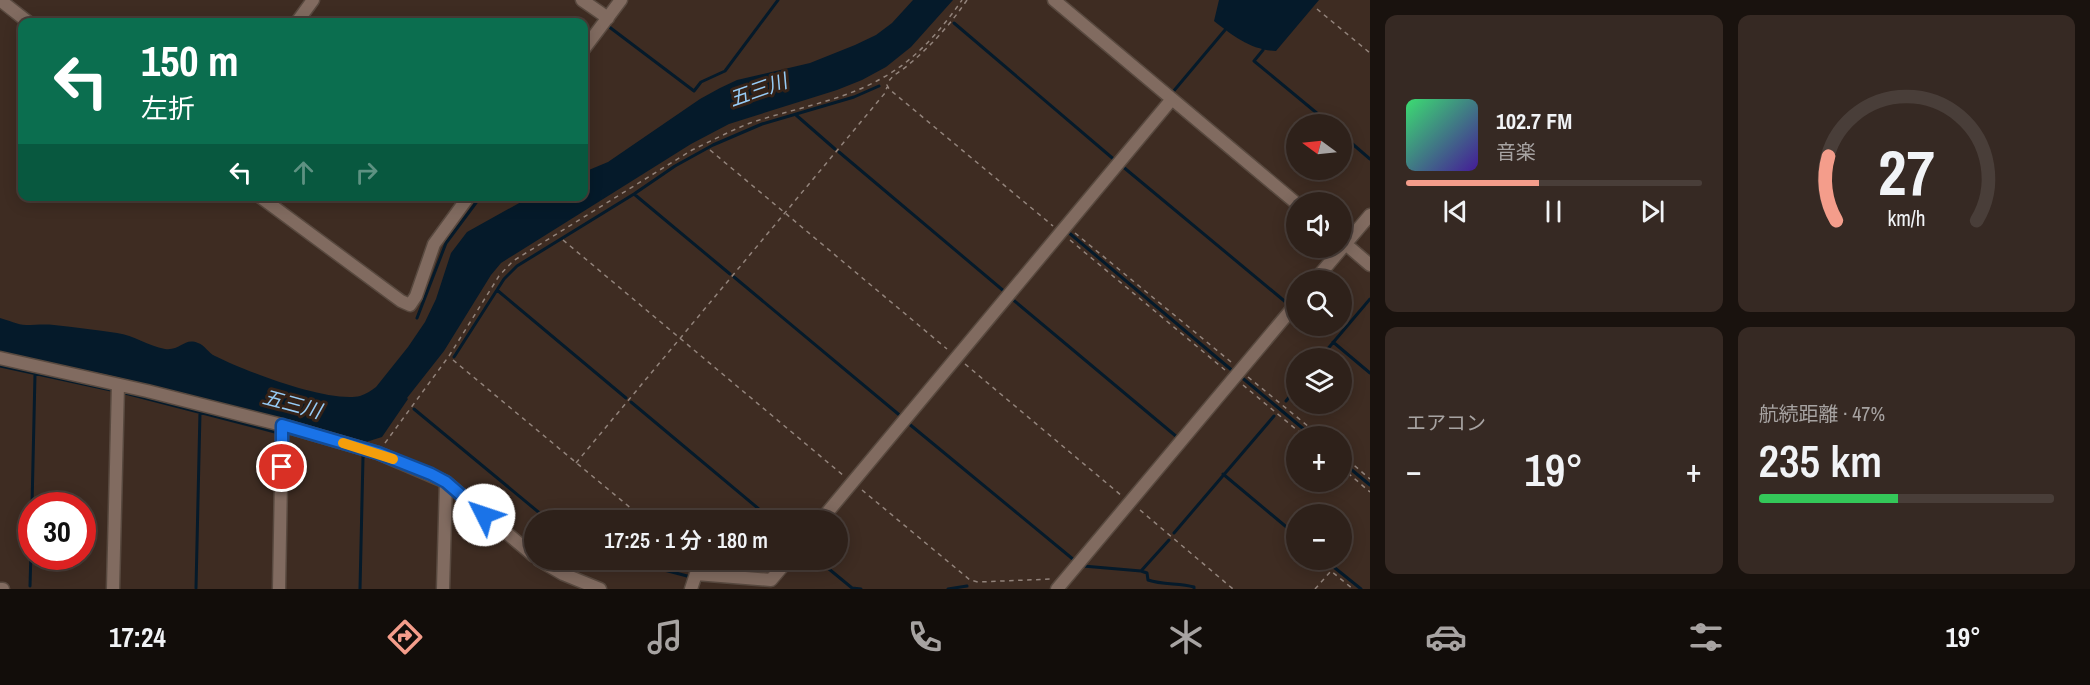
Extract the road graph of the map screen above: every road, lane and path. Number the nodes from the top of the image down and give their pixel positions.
1 (0, 0) edge
2 (313, 0) edge
3 (582, 0) edge
4 (621, 0) edge
5 (962, 0) edge
6 (1054, 0) edge
7 (1317, 9) dead end
8 (23, 18) edge
9 (300, 18) edge
10 (608, 18) junction
11 (588, 44) edge
12 (1370, 53) edge
13 (887, 85) dead end
14 (1172, 99) junction
15 (710, 150) dead end
16 (1286, 195) edge
17 (266, 201) edge
18 (465, 201) edge
19 (784, 213) junction
20 (1370, 215) edge
21 (1068, 226) junction
22 (1352, 233) edge
23 (563, 240) dead end
24 (1352, 250) edge
25 (1370, 265) edge
26 (1286, 316) edge
27 (680, 338) junction
28 (0, 358) edge
29 (957, 358) junction
30 (453, 360) dead end
31 (1240, 370) junction
32 (118, 385) junction
33 (282, 425) junction
34 (1308, 426) edge
35 (378, 453) junction
36 (576, 463) junction
37 (1352, 463) edge
38 (1352, 476) edge
39 (1370, 479) edge
40 (446, 482) junction
41 (853, 483) junction
42 (1370, 492) edge
43 (1130, 502) junction
44 (633, 510) edge
45 (830, 510) edge
46 (524, 549) edge
47 (556, 570) edge
48 (780, 570) edge
49 (1061, 585) edge
50 (113, 589) edge
51 (279, 589) edge
52 (443, 589) edge
53 (600, 589) edge
54 (691, 589) edge
55 (1233, 589) edge
56 (1315, 589) edge
57 (1353, 589) edge

1 - 8 street
2 - 9 street
3 - 10 street
4 - 10 street
5 - 35 path
6 - 14 street
7 - 12 path
10 - 11 street
13 - 19 path
14 - 16 street
14 - 21 street
15 - 19 path
17 - 18 street
19 - 27 path
19 - 29 path
20 - 22 street
21 - 29 street
21 - 31 path
23 - 27 path
24 - 25 street
26 - 31 street
27 - 36 path
27 - 41 path
28 - 32 street
29 - 41 street
29 - 43 path
30 - 36 path
31 - 34 path
31 - 43 street
32 - 33 street
32 - 50 street
33 - 35 street
33 - 51 street
35 - 40 street
36 - 44 path
37 - 39 path
38 - 42 path
40 - 46 street
40 - 52 street
41 - 45 street
41 - 49 path
43 - 49 street
43 - 55 path
47 - 53 street
48 - 54 street
56 - 57 path

